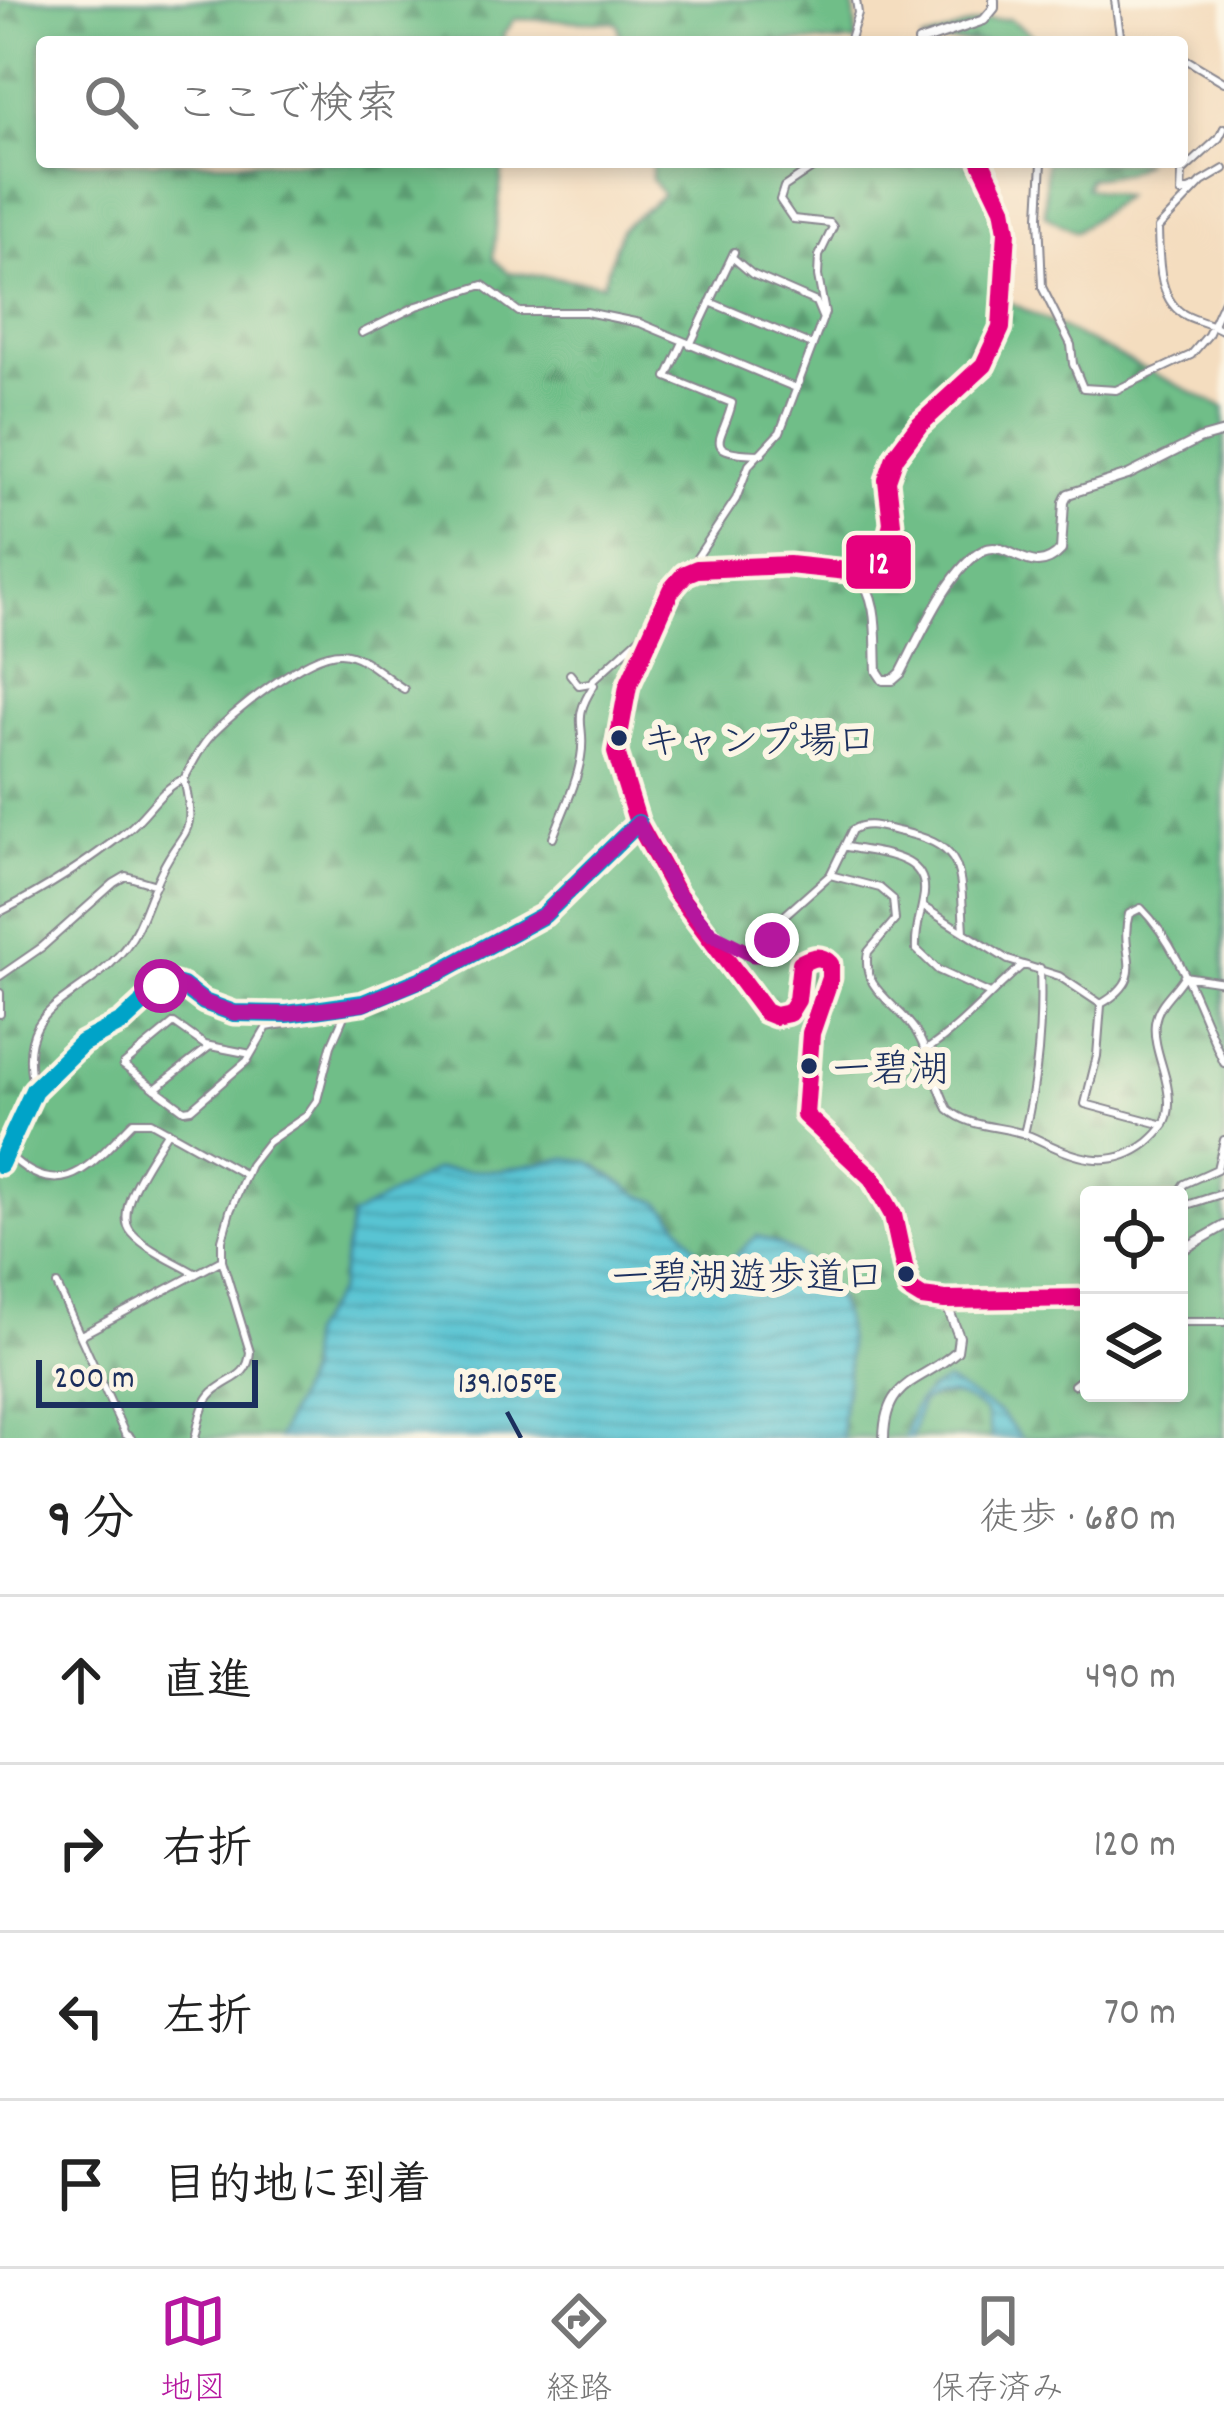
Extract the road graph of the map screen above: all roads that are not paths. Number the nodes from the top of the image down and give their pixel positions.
1 (856, 0) edge
2 (994, 0) edge
3 (1114, 0) edge
4 (851, 36) edge
5 (937, 36) edge
6 (1119, 36) edge
7 (1188, 61) edge
8 (1224, 82) edge
9 (1224, 128) edge
10 (1188, 167) edge
11 (811, 168) edge
12 (984, 168) edge
13 (1042, 168) edge
14 (1186, 168) edge
15 (1224, 170) edge
16 (1199, 186) junction
17 (1224, 300) edge
18 (710, 302) junction
19 (823, 319) junction
20 (1214, 325) junction
21 (1224, 331) edge
22 (362, 333) dead end
23 (686, 344) junction
24 (813, 346) junction
25 (796, 388) junction
26 (1224, 431) edge
27 (762, 454) junction
28 (697, 568) junction
29 (857, 572) junction
30 (656, 623) junction
31 (570, 674) dead end
32 (590, 683) junction
33 (404, 689) dead end
34 (184, 779) junction
35 (638, 823) junction
36 (553, 838) dead end
37 (847, 847) junction
38 (830, 875) junction
39 (156, 885) junction
40 (921, 905) junction
41 (0, 912) edge
42 (964, 932) junction
43 (711, 934) junction
44 (1023, 965) junction
45 (1040, 968) junction
46 (0, 976) edge
47 (1184, 976) junction
48 (1224, 982) edge
49 (0, 993) edge
50 (988, 993) junction
51 (1101, 1004) junction
52 (346, 1009) junction
53 (318, 1011) junction
54 (0, 1014) edge
55 (211, 1046) junction
56 (925, 1051) junction
57 (251, 1054) junction
58 (1224, 1064) edge
59 (155, 1089) junction
60 (34, 1090) junction
61 (1164, 1125) junction
62 (169, 1131) junction
63 (1024, 1134) junction
64 (1224, 1140) edge
65 (7, 1153) junction
66 (0, 1164) edge
67 (244, 1174) junction
68 (1183, 1186) edge
69 (1224, 1193) edge
70 (1188, 1198) edge
71 (1224, 1226) edge
72 (1188, 1247) edge
73 (222, 1260) junction
74 (196, 1274) junction
75 (57, 1285) dead end
76 (1080, 1298) edge
77 (945, 1300) junction
78 (1188, 1322) edge
79 (1224, 1322) edge
80 (81, 1335) junction
81 (1080, 1380) edge
82 (1074, 1385) dead end
83 (884, 1437) edge
84 (131, 1438) edge
85 (195, 1438) edge

1 - 4 street
2 - 5 street
3 - 6 street
7 - 8 street
9 - 10 street
11 - 19 street
12 - 29 street
13 - 20 street
14 - 16 street
15 - 16 street
16 - 20 street
17 - 20 street
18 - 19 street
18 - 23 street
18 - 24 street
19 - 24 street
20 - 21 street
22 - 23 street
23 - 25 street
23 - 27 street
24 - 25 street
25 - 27 street
26 - 29 street
27 - 28 street
28 - 29 street
28 - 30 street
30 - 32 street
30 - 35 street
31 - 32 street
32 - 36 street
33 - 34 street
34 - 39 street
34 - 41 street
35 - 43 street
35 - 52 street
37 - 38 street
37 - 40 street
37 - 42 street
38 - 43 street
38 - 56 street
39 - 46 street
39 - 60 street
40 - 42 street
40 - 50 street
42 - 44 street
43 - 77 street
44 - 45 street
44 - 50 street
45 - 51 street
45 - 63 street
47 - 48 street
47 - 51 street
47 - 58 street
47 - 61 street
49 - 54 street
50 - 56 street
51 - 61 street
52 - 53 street
52 - 67 street
53 - 57 street
53 - 60 street
55 - 57 street
55 - 59 street
55 - 59 street
56 - 63 street
57 - 59 street
60 - 65 street
61 - 63 street
62 - 65 street
62 - 67 street
62 - 74 street
64 - 68 street
65 - 66 street
67 - 73 street
69 - 70 street
71 - 72 street
73 - 74 street
73 - 85 street
74 - 80 street
75 - 80 street
76 - 77 street
77 - 83 street
78 - 79 street
80 - 84 street
81 - 82 street

